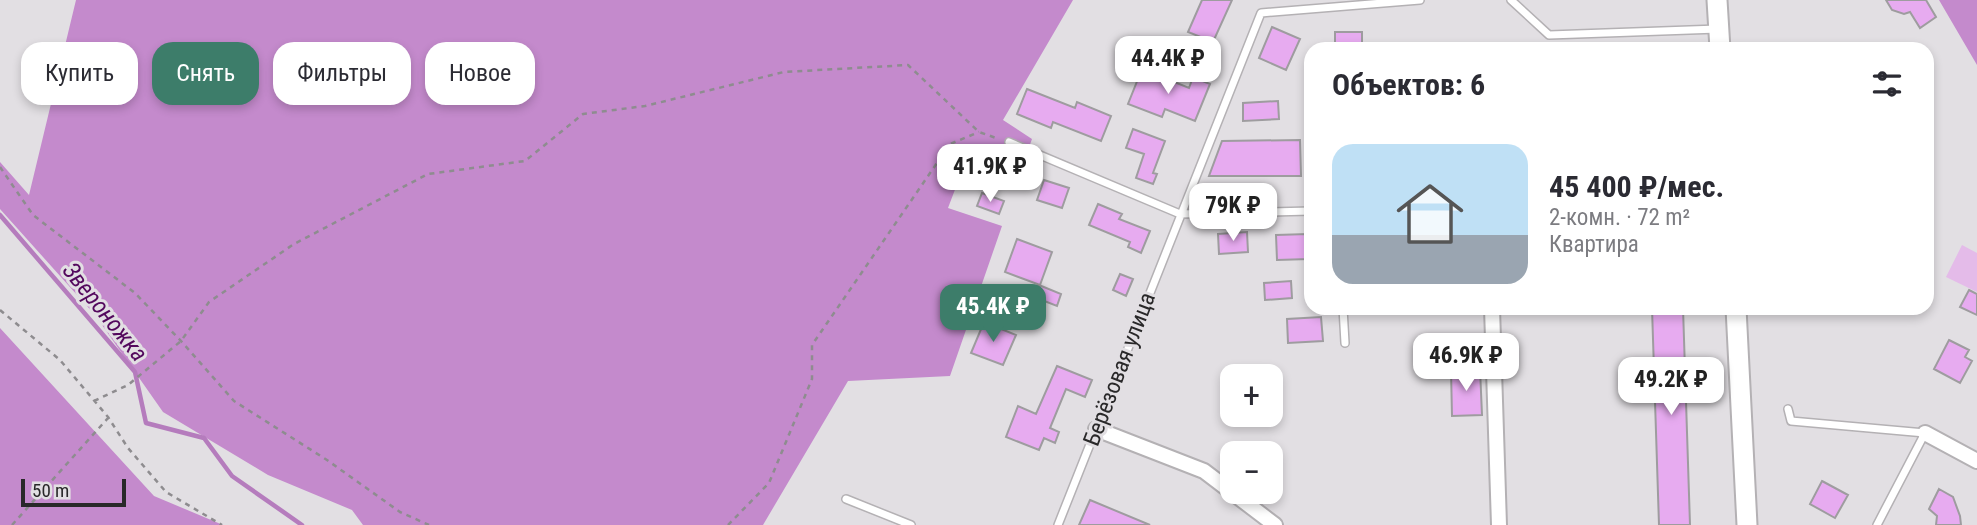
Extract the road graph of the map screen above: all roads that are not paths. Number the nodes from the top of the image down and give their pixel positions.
1 (1420, 0) edge
2 (1511, 0) edge
3 (1717, 0) edge
4 (1719, 29) junction
5 (1720, 42) edge
6 (1009, 142) road end
7 (1304, 211) edge
8 (1180, 214) junction
9 (1343, 315) edge
10 (1492, 315) edge
11 (1736, 315) edge
12 (1345, 343) dead end
13 (1788, 409) dead end
14 (1097, 429) junction
15 (1925, 433) junction
16 (1977, 461) edge
17 (846, 499) dead end
18 (894, 522) edge
19 (911, 525) edge
20 (1058, 525) edge
21 (1275, 525) edge
22 (1499, 525) edge
23 (1747, 525) edge
24 (1877, 525) edge

1 - 8 lane, Берёзовая улица
2 - 4 lane
3 - 4 street
4 - 5 street
6 - 8 lane
7 - 8 lane
8 - 14 lane, Берёзовая улица
9 - 12 lane
10 - 22 street
11 - 23 street
13 - 15 lane
14 - 20 lane, Берёзовая улица
14 - 21 street
15 - 16 street
15 - 24 lane
17 - 18 lane
18 - 19 lane

